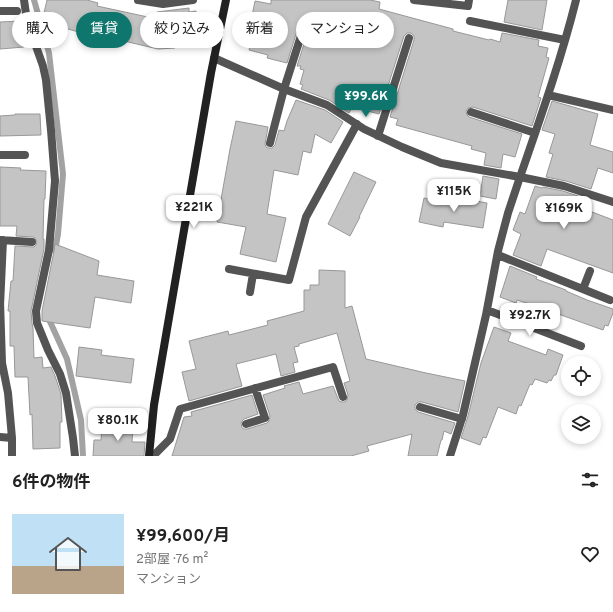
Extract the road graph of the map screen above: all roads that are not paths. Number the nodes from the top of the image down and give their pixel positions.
1 (24, 0) edge
2 (138, 0) edge
3 (193, 0) edge
4 (226, 0) edge
5 (414, 0) edge
6 (469, 0) edge
7 (576, 0) edge
8 (0, 11) edge
9 (17, 11) dead end
10 (470, 21) dead end
11 (409, 38) dead end
12 (565, 40) junction
13 (297, 48) edge
14 (214, 58) junction
15 (284, 89) junction
16 (548, 95) junction
17 (613, 110) edge
18 (471, 112) dead end
19 (357, 124) junction
20 (535, 134) junction
21 (378, 136) junction
22 (270, 143) dead end
23 (0, 155) edge
24 (25, 155) dead end
25 (520, 177) junction
26 (612, 200) edge
27 (1, 240) edge
28 (32, 242) dead end
29 (498, 255) junction
30 (229, 269) dead end
31 (590, 272) dead end
32 (253, 274) junction
33 (583, 289) junction
34 (250, 292) dead end
35 (610, 300) dead end
36 (0, 301) edge
37 (0, 307) edge
38 (487, 310) junction
39 (581, 346) dead end
40 (255, 388) junction
41 (343, 397) dead end
42 (420, 407) dead end
43 (462, 419) junction
44 (246, 424) dead end
45 (0, 437) edge
46 (12, 438) junction
47 (12, 456) edge
48 (75, 456) edge
49 (149, 456) edge
50 (153, 456) edge
51 (450, 456) edge

1 - 48 street
2 - 3 street
4 - 14 street
5 - 6 street
7 - 12 street
8 - 9 street
10 - 12 street
11 - 21 street
12 - 16 street
13 - 15 street
14 - 15 street
14 - 49 street
15 - 19 street
15 - 22 street
16 - 17 street
16 - 20 street
18 - 20 street
19 - 21 street
19 - 32 street
20 - 25 street
21 - 25 street
23 - 24 street
25 - 26 street
25 - 29 street
27 - 28 street
27 - 37 street
29 - 33 street
29 - 38 street
30 - 32 street
31 - 33 street
32 - 34 street
33 - 35 street
36 - 37 street
37 - 46 street
38 - 39 street
38 - 43 street
40 - 41 street
40 - 44 street
40 - 50 street
42 - 43 street
43 - 51 street
45 - 46 street
46 - 47 street

